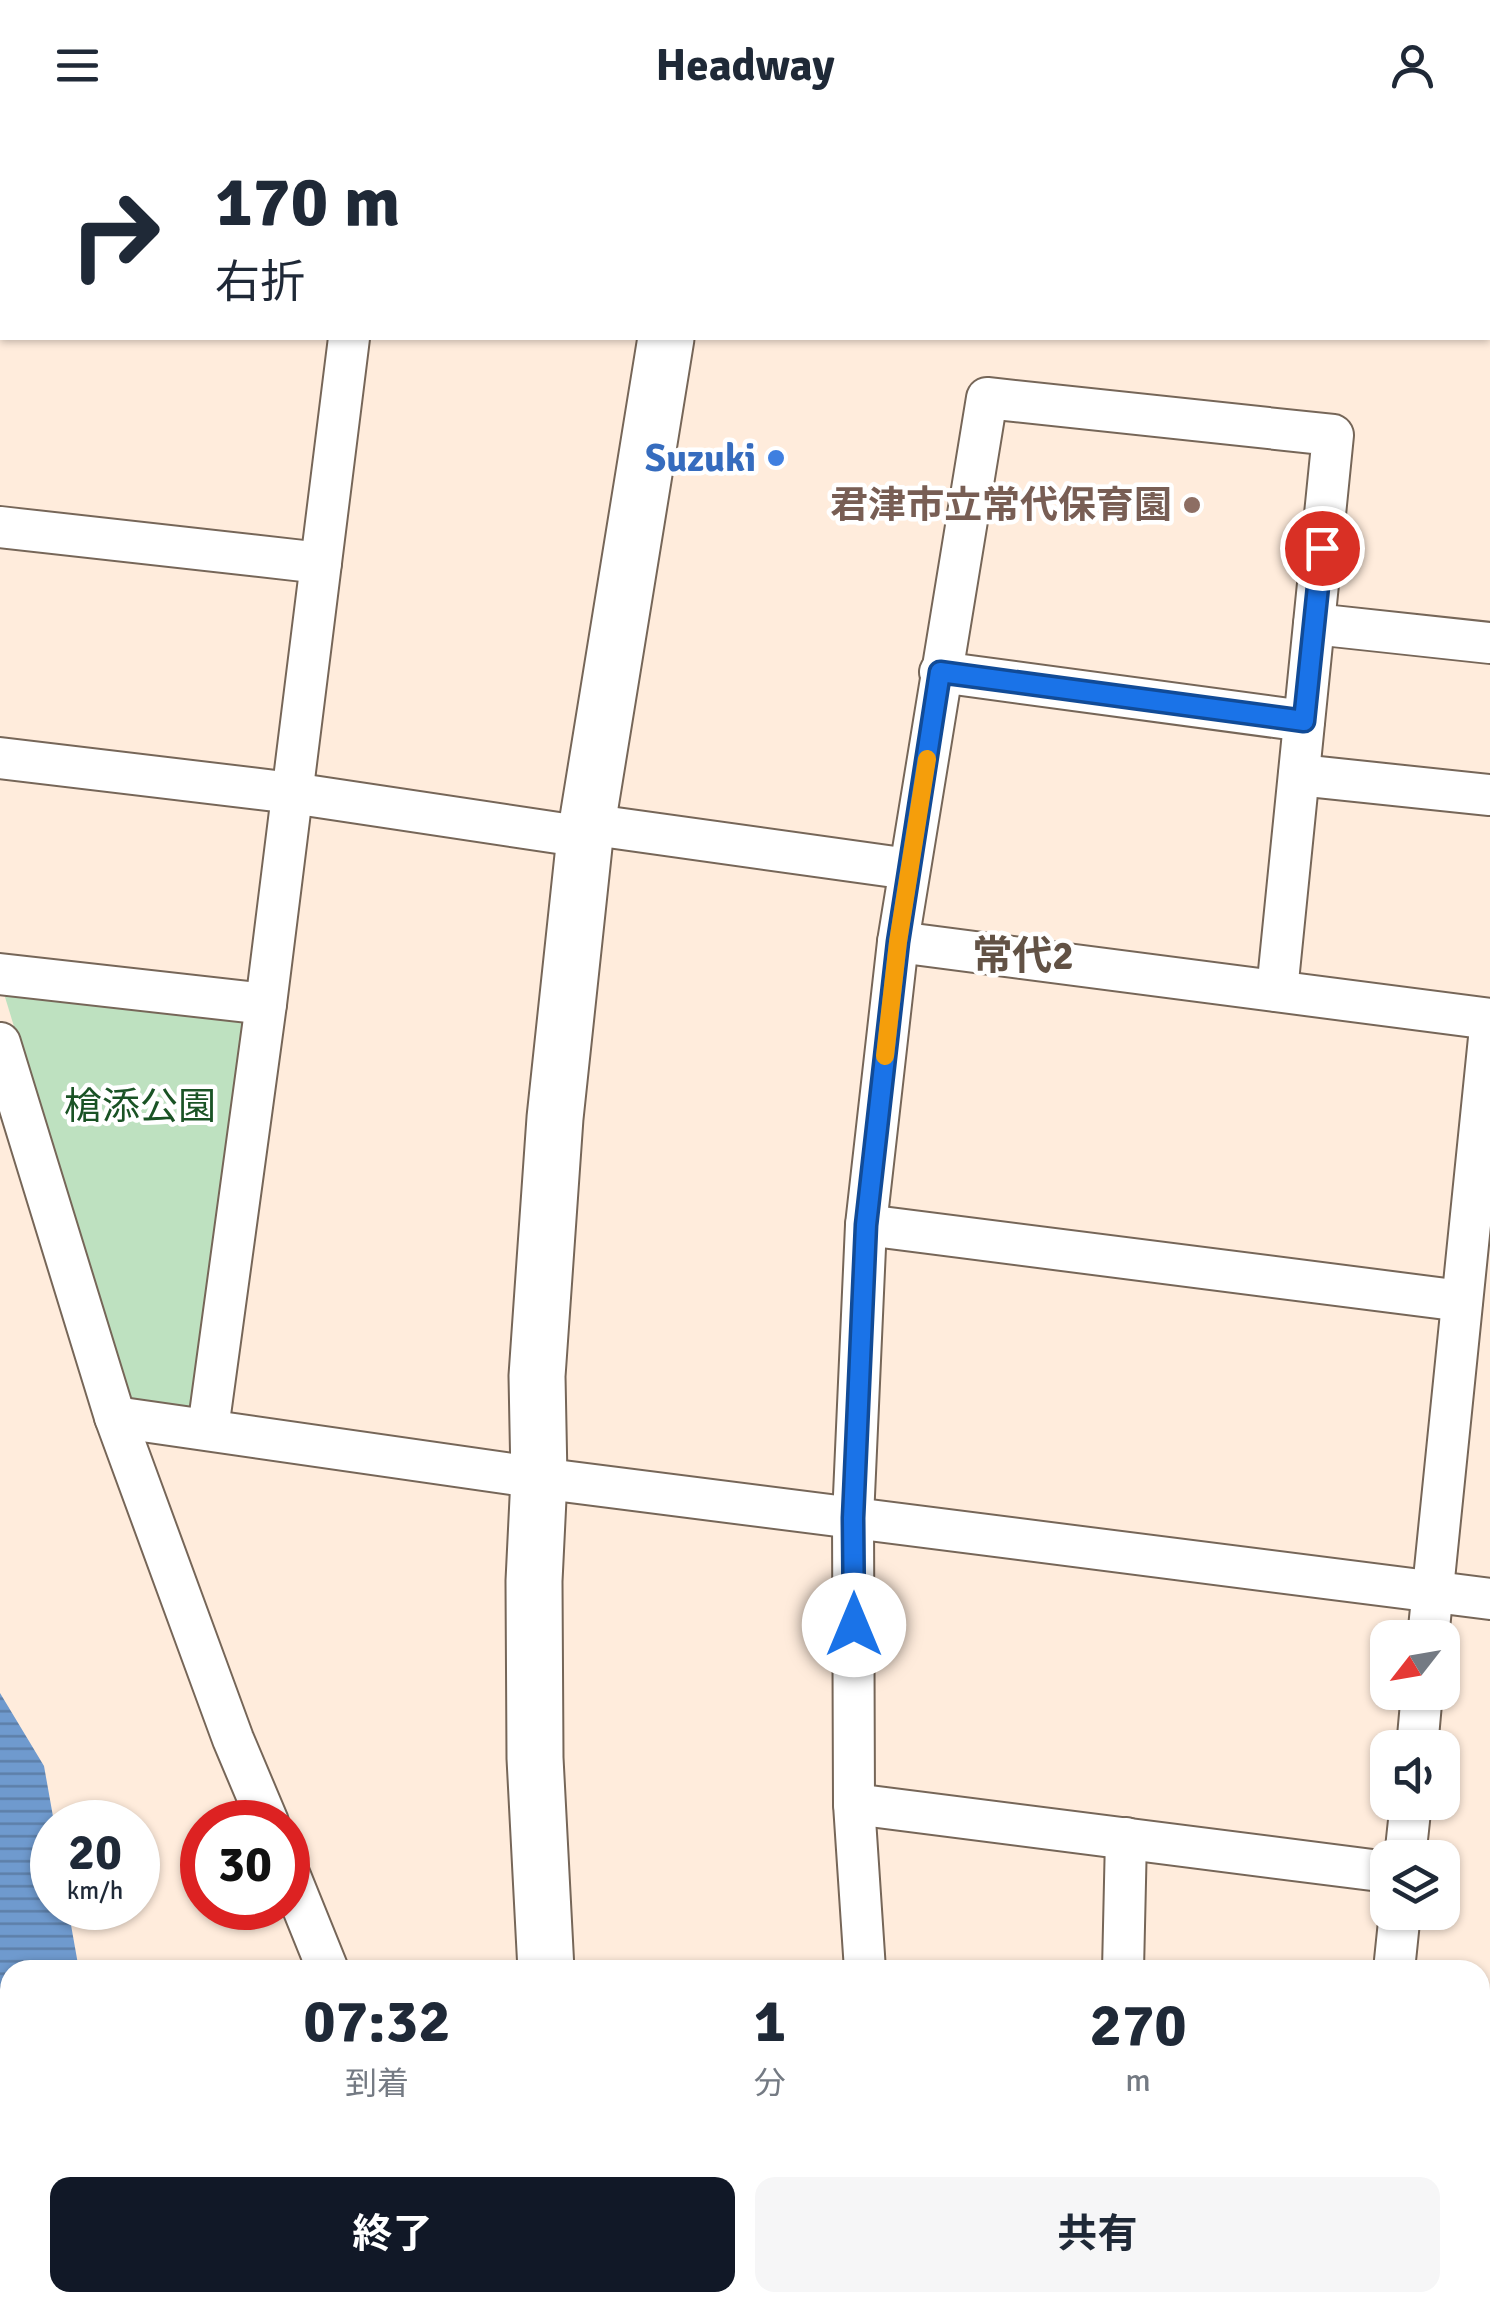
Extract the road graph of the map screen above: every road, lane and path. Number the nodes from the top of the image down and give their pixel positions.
1 (349, 340) edge
2 (666, 340) edge
3 (0, 526) edge
4 (321, 564) junction
5 (1314, 624) junction
6 (1490, 643) edge
7 (940, 672) junction
8 (1304, 721) junction
9 (0, 758) edge
10 (1298, 775) junction
11 (292, 793) junction
12 (1490, 795) edge
13 (586, 830) junction
14 (909, 869) junction
15 (898, 942) junction
16 (0, 974) edge
17 (1276, 991) junction
18 (266, 1004) junction
19 (1490, 1018) edge
20 (1490, 1028) edge
21 (0, 1044) edge
22 (866, 1225) junction
23 (1462, 1302) junction
24 (115, 1417) junction
25 (208, 1429) junction
26 (539, 1478) junction
27 (853, 1518) junction
28 (1433, 1592) junction
29 (1490, 1599) edge
30 (1430, 1620) edge
31 (259, 1800) edge
32 (854, 1804) junction
33 (1126, 1838) junction
34 (1370, 1870) edge
35 (310, 1925) edge
36 (1398, 1930) edge
37 (324, 1960) edge
38 (546, 1960) edge
39 (864, 1960) edge
40 (1123, 1960) edge
41 (1395, 1960) edge

1 - 4 street
2 - 13 main road
3 - 4 street
4 - 11 street
5 - 6 street
5 - 7 street
5 - 8 street
7 - 8 street
7 - 14 street
8 - 10 street
9 - 11 street
10 - 12 street
10 - 17 street
11 - 13 street
11 - 18 street
13 - 14 street
13 - 26 main road
14 - 15 street
15 - 17 street
15 - 22 street
16 - 18 street
17 - 19 street
18 - 25 street
20 - 23 street
21 - 24 street
22 - 23 street
22 - 27 street
23 - 28 street
24 - 25 street
24 - 31 street
25 - 26 street
26 - 27 street
26 - 38 main road
27 - 28 street
27 - 32 street
28 - 29 street
28 - 30 street
32 - 33 street
32 - 39 street
33 - 34 street
33 - 40 street
35 - 37 street
36 - 41 street

